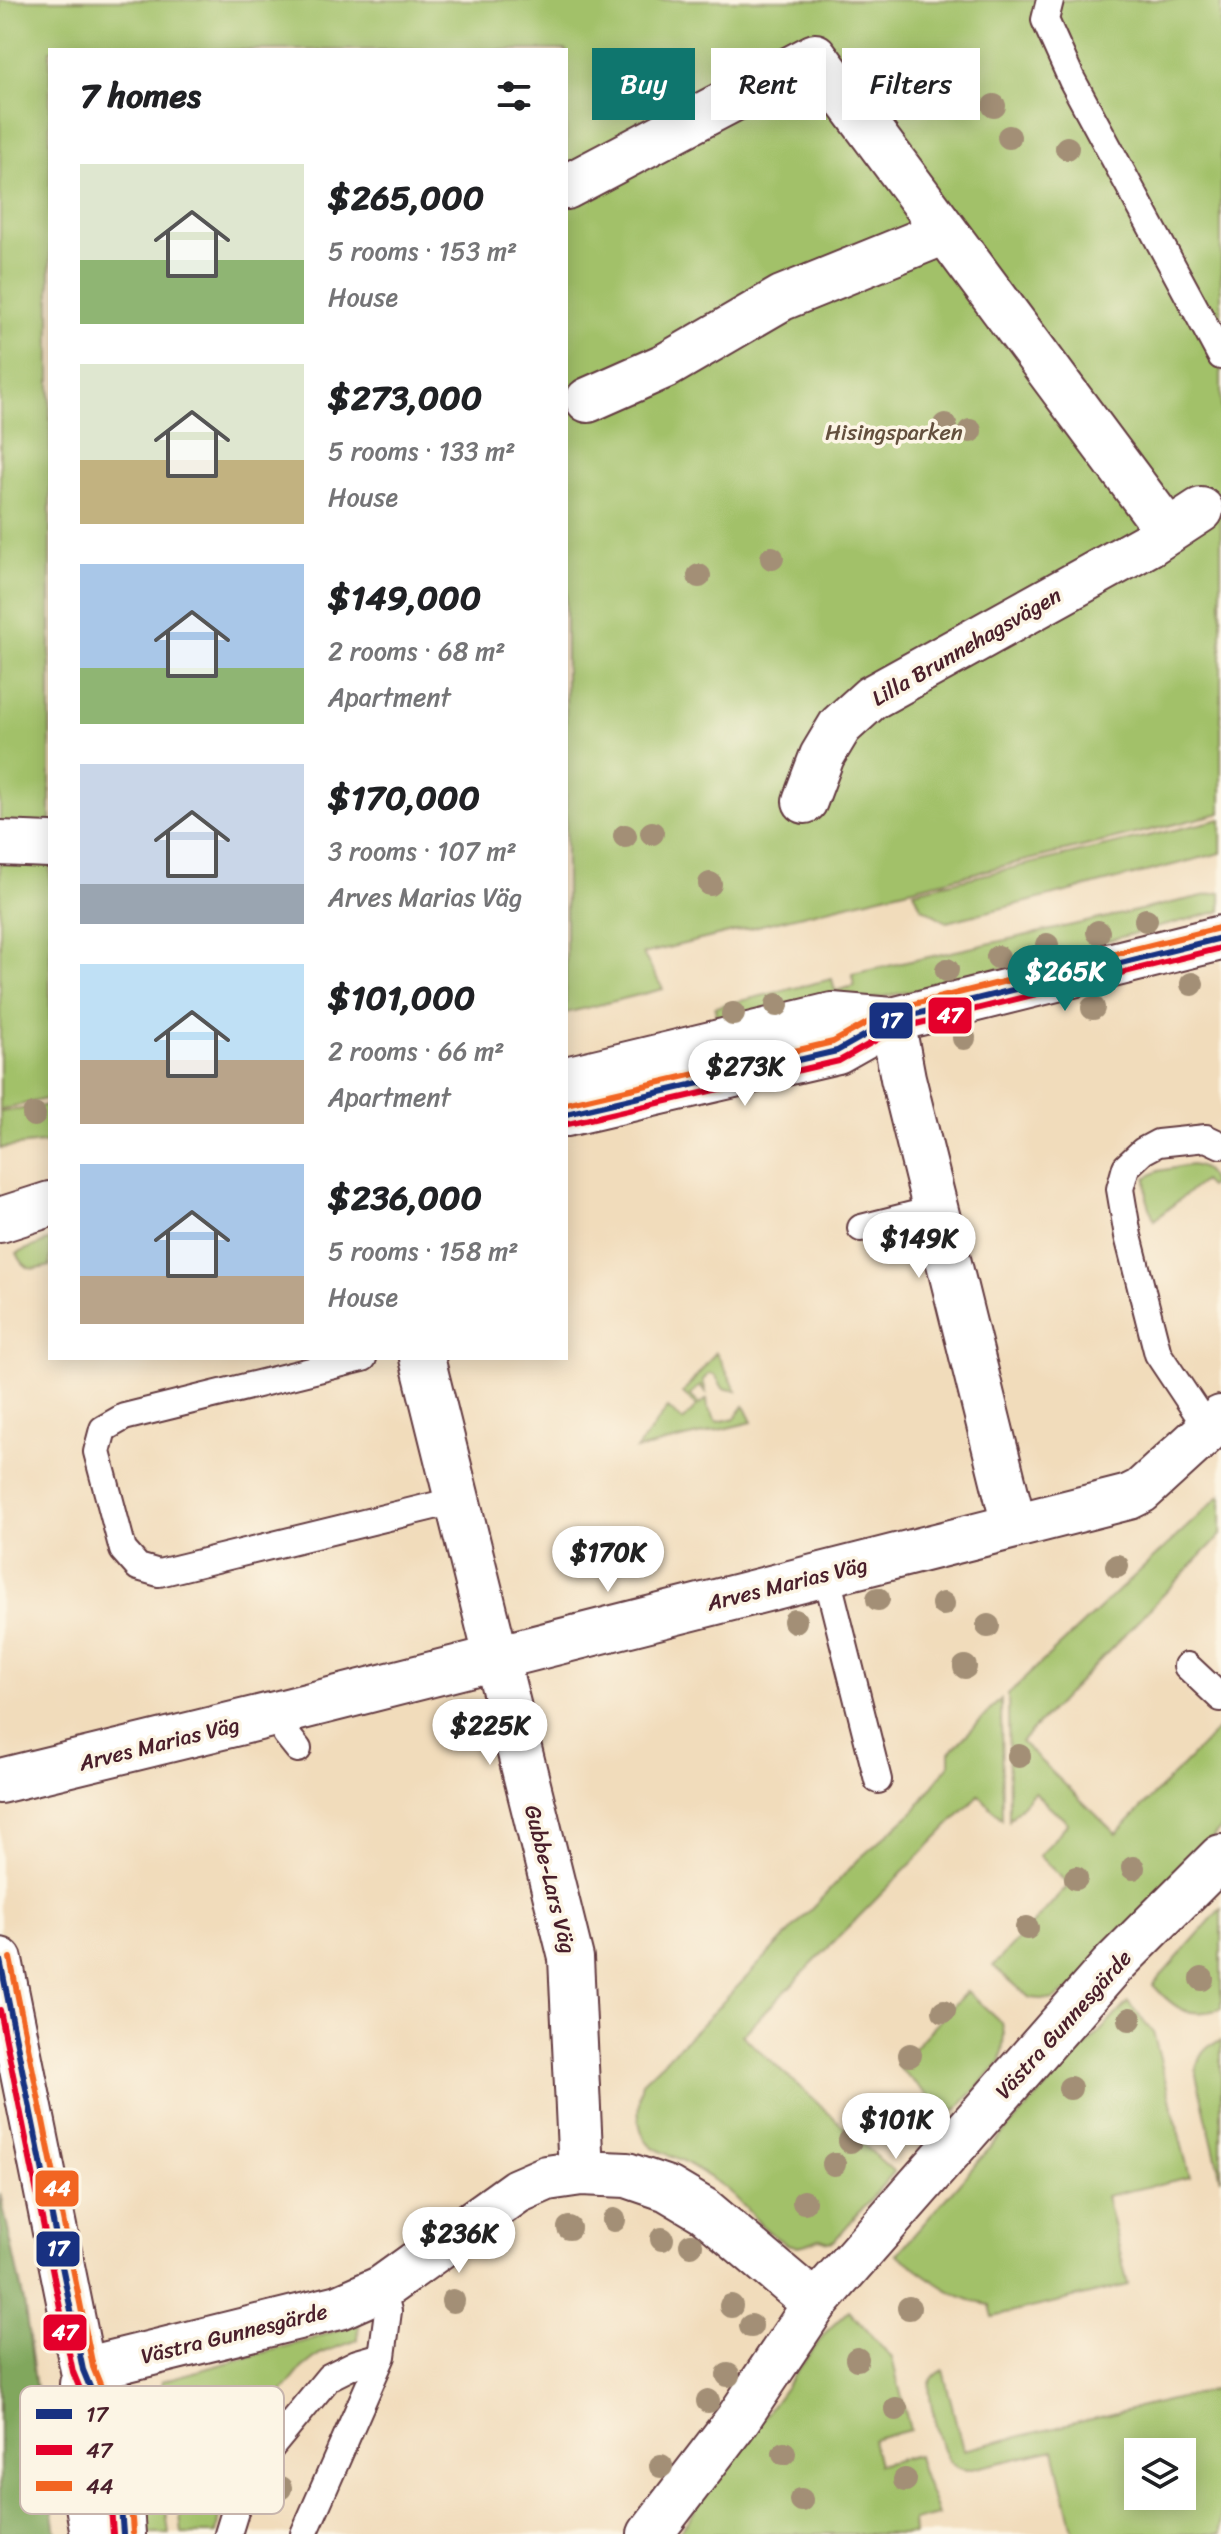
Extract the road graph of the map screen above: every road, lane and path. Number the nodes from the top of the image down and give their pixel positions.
1 (1050, 0) edge
2 (568, 186) edge
3 (945, 232) junction
4 (1221, 356) edge
5 (588, 400) dead end
6 (805, 801) dead end
7 (0, 843) edge
8 (48, 845) edge
9 (1221, 938) edge
10 (892, 1020) junction
11 (568, 1079) edge
12 (568, 1114) edge
13 (1221, 1145) edge
14 (48, 1205) edge
15 (936, 1209) junction
16 (0, 1220) edge
17 (861, 1228) dead end
18 (355, 1360) edge
19 (423, 1360) edge
20 (1215, 1423) edge
21 (458, 1500) junction
22 (1014, 1525) junction
23 (826, 1573) junction
24 (498, 1657) junction
25 (1187, 1666) dead end
26 (1221, 1698) edge
27 (878, 1780) dead end
28 (0, 1781) edge
29 (1221, 1857) edge
30 (0, 1960) edge
31 (581, 2173) junction
32 (382, 2288) junction
33 (815, 2304) junction
34 (382, 2356) junction
35 (83, 2370) junction
36 (82, 2386) edge
37 (90, 2386) edge
38 (284, 2432) edge
39 (89, 2514) edge
40 (122, 2514) edge
41 (234, 2514) edge
42 (93, 2534) edge
43 (123, 2534) edge
44 (228, 2534) edge
45 (304, 2534) edge
46 (650, 2534) edge

1 - 4 lane
2 - 3 street, Lilla Brunnehagsvägen
3 - 5 street
3 - 6 street, Lilla Brunnehagsvägen
7 - 8 street
9 - 10 street
10 - 11 street
10 - 12 street
10 - 15 street
13 - 20 lane
14 - 16 street
15 - 17 lane
15 - 22 street
18 - 21 lane
19 - 21 street, Gubbe-Lars Väg
20 - 22 street, Arves Marias Väg
21 - 24 street, Gubbe-Lars Väg
22 - 23 street, Arves Marias Väg
23 - 24 street, Arves Marias Väg
23 - 27 lane
24 - 28 street, Arves Marias Väg
24 - 31 street, Gubbe-Lars Väg
25 - 26 lane
29 - 33 street, Västra Gunnesgärde
30 - 35 street
31 - 32 street, Västra Gunnesgärde
31 - 33 street, Västra Gunnesgärde
32 - 34 lane
32 - 35 street, Västra Gunnesgärde
33 - 46 street, Västra Gunnesgärde
34 - 38 lane
34 - 45 lane
35 - 36 street
35 - 37 street
39 - 42 street
40 - 43 street
41 - 44 lane

